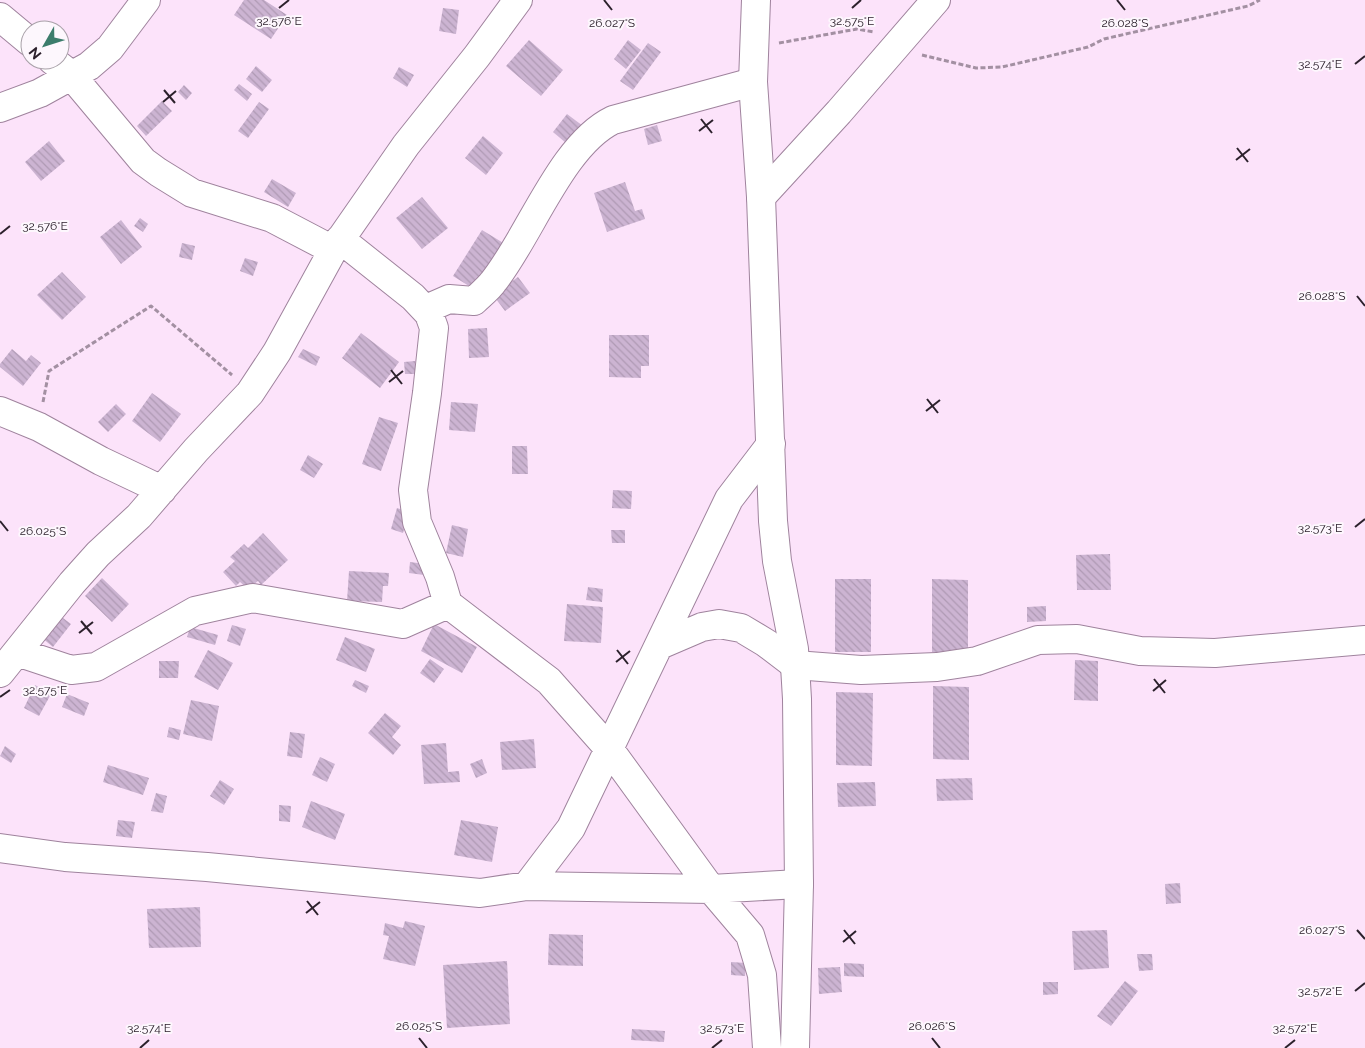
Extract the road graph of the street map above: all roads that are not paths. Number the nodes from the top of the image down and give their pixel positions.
1 (146, 0) edge
2 (518, 0) edge
3 (756, 0) edge
4 (936, 0) edge
5 (0, 17) edge
6 (20, 34) edge
7 (70, 67) edge
8 (60, 70) edge
9 (64, 70) edge
10 (753, 82) junction
11 (0, 108) edge
12 (761, 197) junction
13 (336, 244) junction
14 (429, 314) junction
15 (0, 411) edge
16 (771, 444) junction
17 (162, 490) junction
18 (448, 604) junction
19 (1365, 640) edge
20 (660, 645) junction
21 (17, 652) junction
22 (795, 665) junction
23 (0, 674) edge
24 (610, 750) junction
25 (0, 848) edge
26 (799, 884) junction
27 (527, 886) junction
28 (712, 889) junction
29 (768, 1048) edge
30 (795, 1048) edge

1 - 7 street
2 - 13 street
3 - 10 street
4 - 12 street
5 - 6 street
8 - 11 street
9 - 13 street
10 - 12 street
10 - 14 street
12 - 16 street
13 - 14 street
13 - 17 street
14 - 18 street
15 - 17 street
16 - 20 street
16 - 22 street
17 - 21 street
18 - 21 street
18 - 24 street
19 - 22 street
20 - 22 street
20 - 24 street
21 - 23 street
22 - 26 street
24 - 27 street
24 - 28 street
25 - 27 street
26 - 28 street
26 - 30 street
27 - 28 street
28 - 29 street

